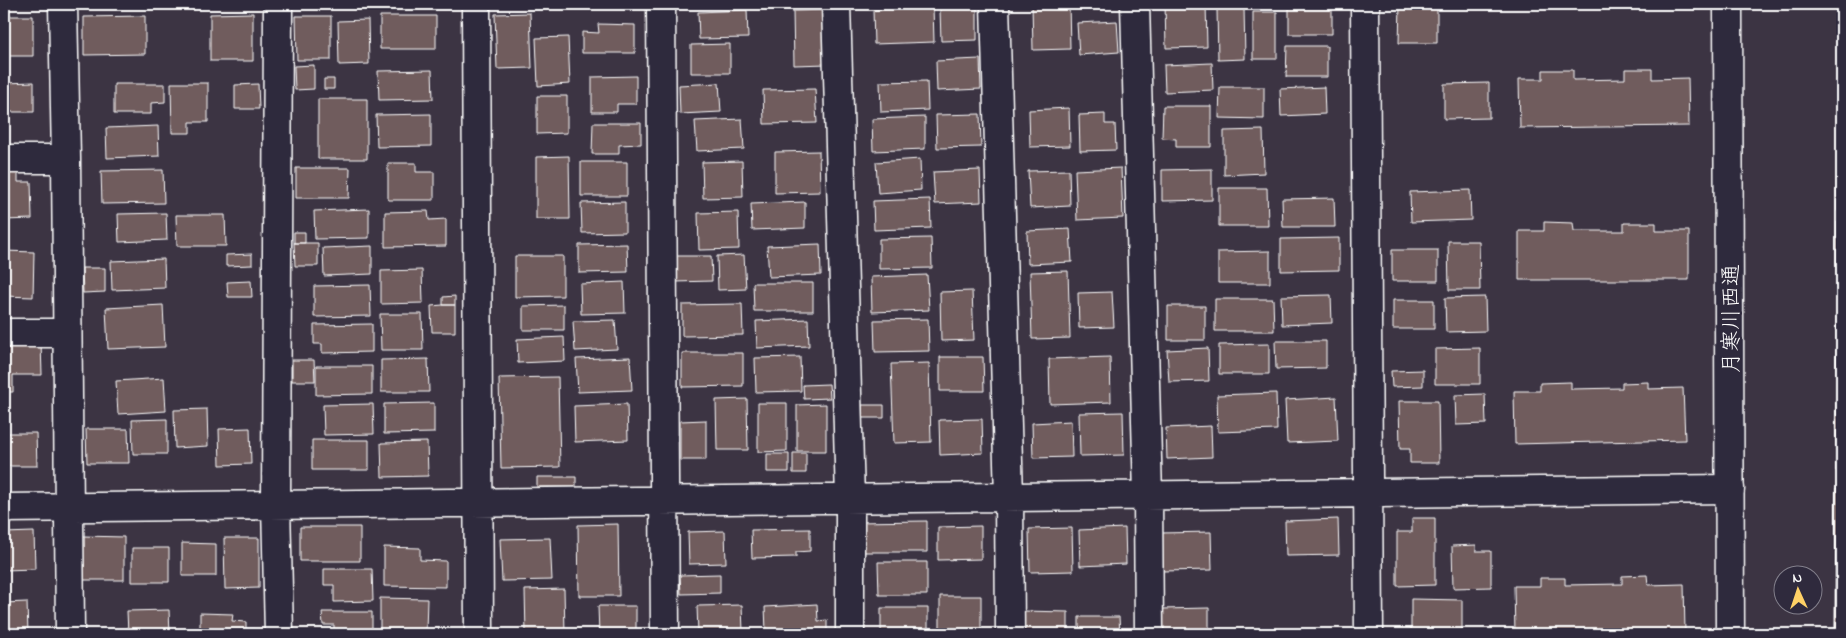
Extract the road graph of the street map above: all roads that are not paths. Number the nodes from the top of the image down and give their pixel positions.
1 (63, 4) edge
2 (278, 4) edge
3 (476, 4) edge
4 (661, 4) edge
5 (836, 4) edge
6 (995, 4) edge
7 (1135, 4) edge
8 (1365, 4) edge
9 (1728, 4) edge
10 (4, 159) edge
11 (66, 159) junction
12 (4, 333) edge
13 (67, 333) junction
14 (1730, 489) junction
15 (1369, 493) junction
16 (1148, 496) junction
17 (1009, 497) junction
18 (850, 499) junction
19 (664, 501) junction
20 (479, 503) junction
21 (276, 505) junction
22 (69, 507) junction
23 (4, 508) edge
24 (70, 634) edge
25 (279, 634) edge
26 (479, 634) edge
27 (665, 634) edge
28 (850, 634) edge
29 (1010, 634) edge
30 (1149, 634) edge
31 (1369, 634) edge
32 (1730, 634) edge

1 - 11 street
2 - 21 street
3 - 20 street
4 - 19 street
5 - 18 street
6 - 17 street
7 - 16 street
8 - 15 street
9 - 14 street, 月寒川西通
10 - 11 street
11 - 13 street
12 - 13 street
13 - 22 street
14 - 15 street
14 - 32 street, 月寒川西通
15 - 16 street
15 - 31 street
16 - 17 street
16 - 30 street
17 - 18 street
17 - 29 street
18 - 19 street
18 - 28 street
19 - 20 street
19 - 27 street
20 - 21 street
20 - 26 street
21 - 22 street
21 - 25 street
22 - 23 street
22 - 24 street

